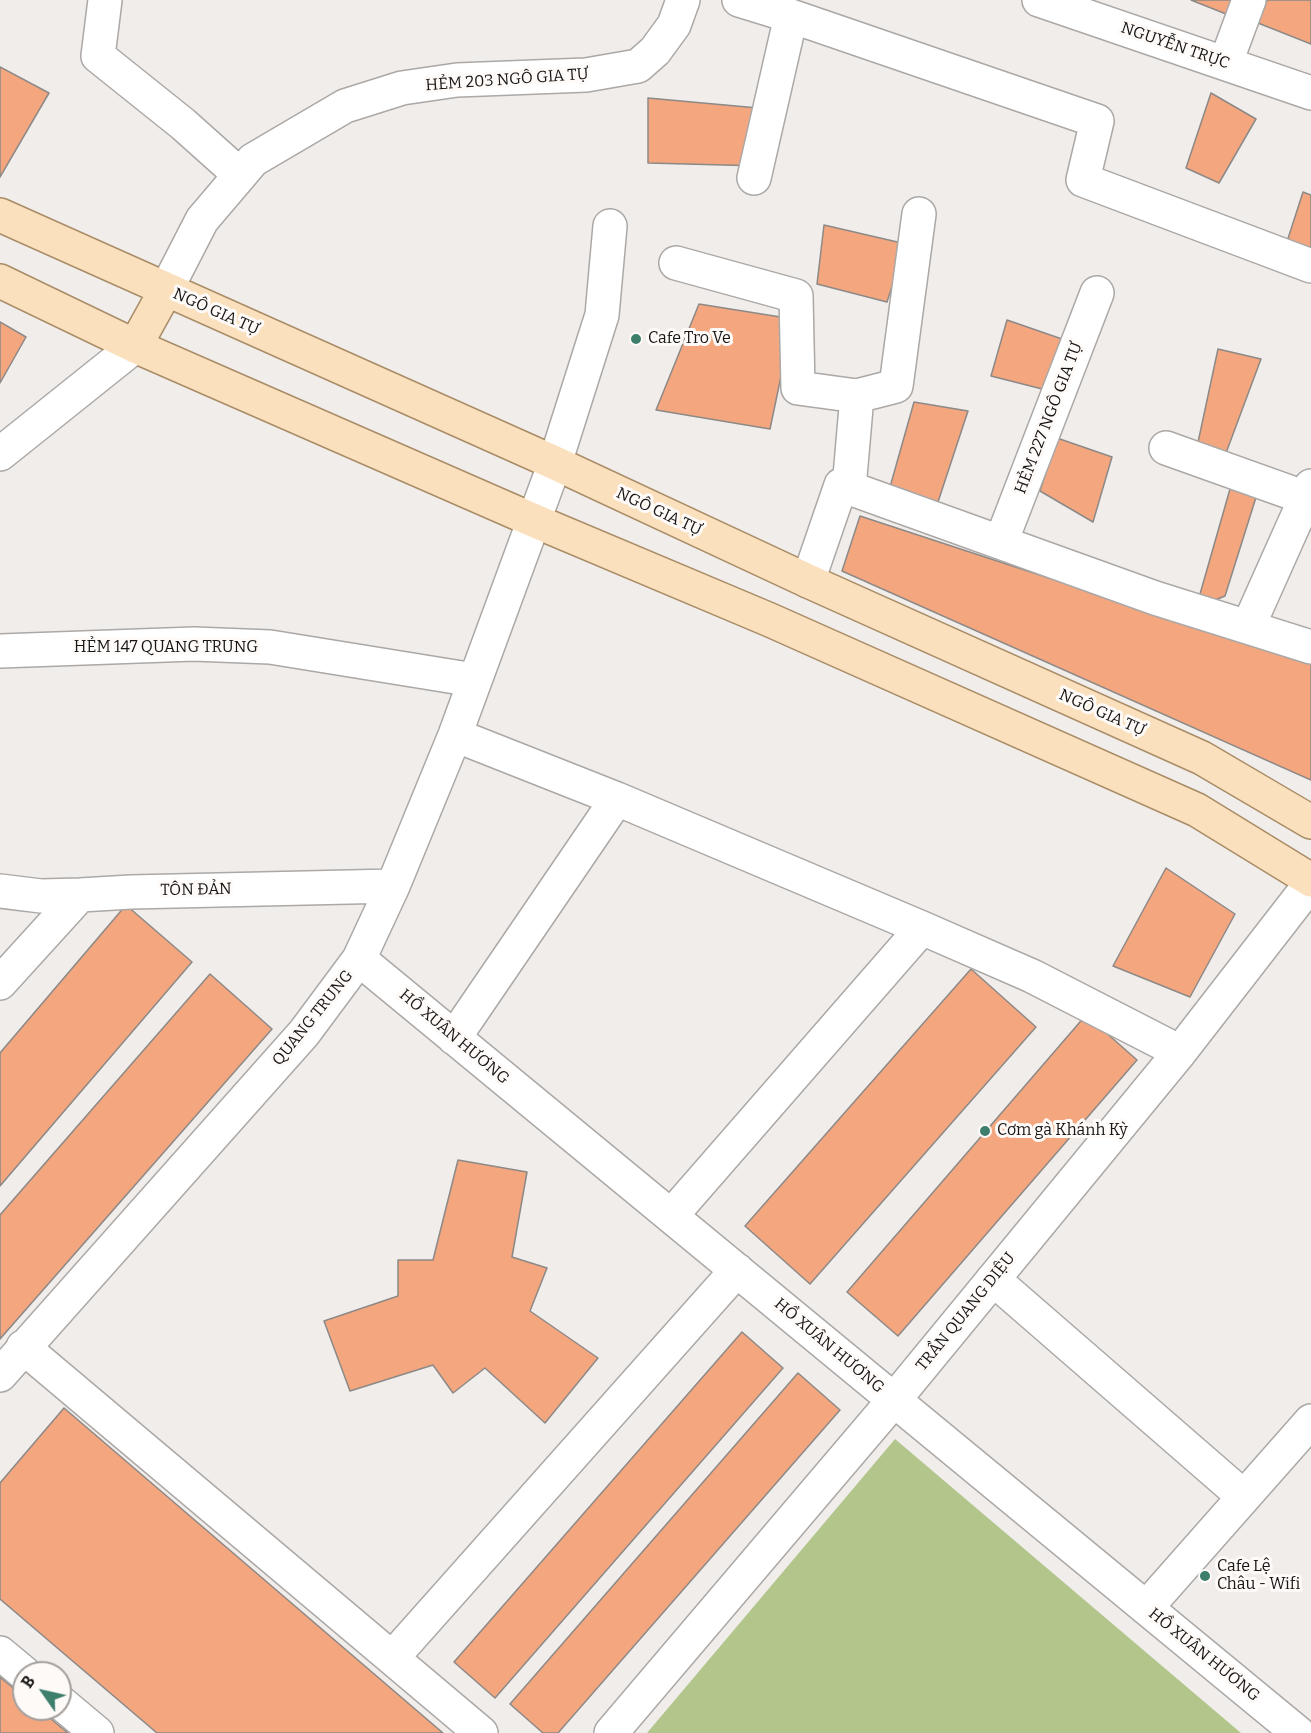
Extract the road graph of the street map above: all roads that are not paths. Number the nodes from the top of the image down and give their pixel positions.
1 (105, 0) edge
2 (683, 0) edge
3 (739, 0) edge
4 (1039, 0) edge
5 (1249, 0) edge
6 (1080, 6) edge
7 (791, 16) junction
8 (1226, 62) junction
9 (1311, 93) edge
10 (240, 175) junction
11 (754, 178) dead end
12 (919, 214) dead end
13 (0, 215) edge
14 (610, 226) dead end
15 (676, 263) dead end
16 (1311, 266) edge
17 (0, 281) edge
18 (166, 290) junction
19 (1097, 293) dead end
20 (135, 346) junction
21 (857, 396) junction
22 (1166, 448) dead end
23 (0, 454) edge
24 (555, 463) junction
25 (849, 488) junction
26 (1308, 492) edge
27 (534, 521) junction
28 (1001, 542) junction
29 (808, 581) junction
30 (1248, 627) junction
31 (1311, 647) edge
32 (0, 651) edge
33 (474, 680) junction
34 (455, 735) junction
35 (617, 799) junction
36 (1311, 822) edge
37 (1311, 881) edge
38 (393, 886) junction
39 (0, 891) edge
40 (80, 896) junction
41 (922, 928) junction
42 (359, 959) junction
43 (0, 983) edge
44 (454, 1038) junction
45 (1180, 1052) junction
46 (671, 1216) junction
47 (737, 1270) junction
48 (993, 1279) junction
49 (23, 1347) junction
50 (0, 1375) edge
51 (894, 1400) junction
52 (1311, 1421) edge
53 (1244, 1497) junction
54 (1146, 1608) junction
55 (0, 1653) edge
56 (392, 1658) junction
57 (12, 1663) edge
58 (72, 1712) edge
59 (97, 1733) edge
60 (481, 1733) edge
61 (611, 1733) edge
62 (1298, 1733) edge

1 - 10 street
2 - 10 street, HẺM 203 NGÔ GIA TỰ
3 - 7 street
4 - 6 street, NGUYỄN TRỰC
5 - 8 street
6 - 8 street, NGUYỄN TRỰC
7 - 11 street
7 - 16 street
8 - 9 street, NGUYỄN TRỰC
10 - 18 street, HẺM 203 NGÔ GIA TỰ
12 - 21 street
13 - 18 main road, NGÔ GIA TỰ
14 - 24 street, QUANG TRUNG
15 - 21 street
17 - 20 main road
18 - 20 main road
18 - 24 main road, NGÔ GIA TỰ
19 - 28 street, HẺM 227 NGÔ GIA TỰ
20 - 23 street
20 - 27 main road
21 - 25 street
22 - 26 street
24 - 27 street, QUANG TRUNG
24 - 29 main road, NGÔ GIA TỰ
25 - 28 street
25 - 29 street
26 - 30 street
27 - 33 street, QUANG TRUNG
27 - 37 main road
28 - 30 street
29 - 36 main road, NGÔ GIA TỰ
30 - 31 street
32 - 33 street, HẺM 147 QUANG TRUNG
33 - 34 street, QUANG TRUNG
34 - 35 street
34 - 38 street, QUANG TRUNG
35 - 41 street
35 - 44 street
37 - 45 street, TRẦN QUANG DIỆU
38 - 40 street, TÔN ĐẢN
38 - 42 street, QUANG TRUNG
39 - 40 street, TÔN ĐẢN
40 - 43 street
41 - 45 street
41 - 46 street
42 - 44 street, HỒ XUÂN HƯƠNG
42 - 49 street, QUANG TRUNG
44 - 46 street, HỒ XUÂN HƯƠNG
45 - 48 street, TRẦN QUANG DIỆU
46 - 47 street, HỒ XUÂN HƯƠNG
47 - 51 street, HỒ XUÂN HƯƠNG
47 - 56 street
48 - 51 street, TRẦN QUANG DIỆU
48 - 53 street
49 - 50 street, QUANG TRUNG
49 - 56 street
51 - 54 street, HỒ XUÂN HƯƠNG
51 - 61 street, TRẦN QUANG DIỆU
52 - 53 street
53 - 54 street
54 - 62 street, HỒ XUÂN HƯƠNG
55 - 57 street
56 - 60 street
58 - 59 street

